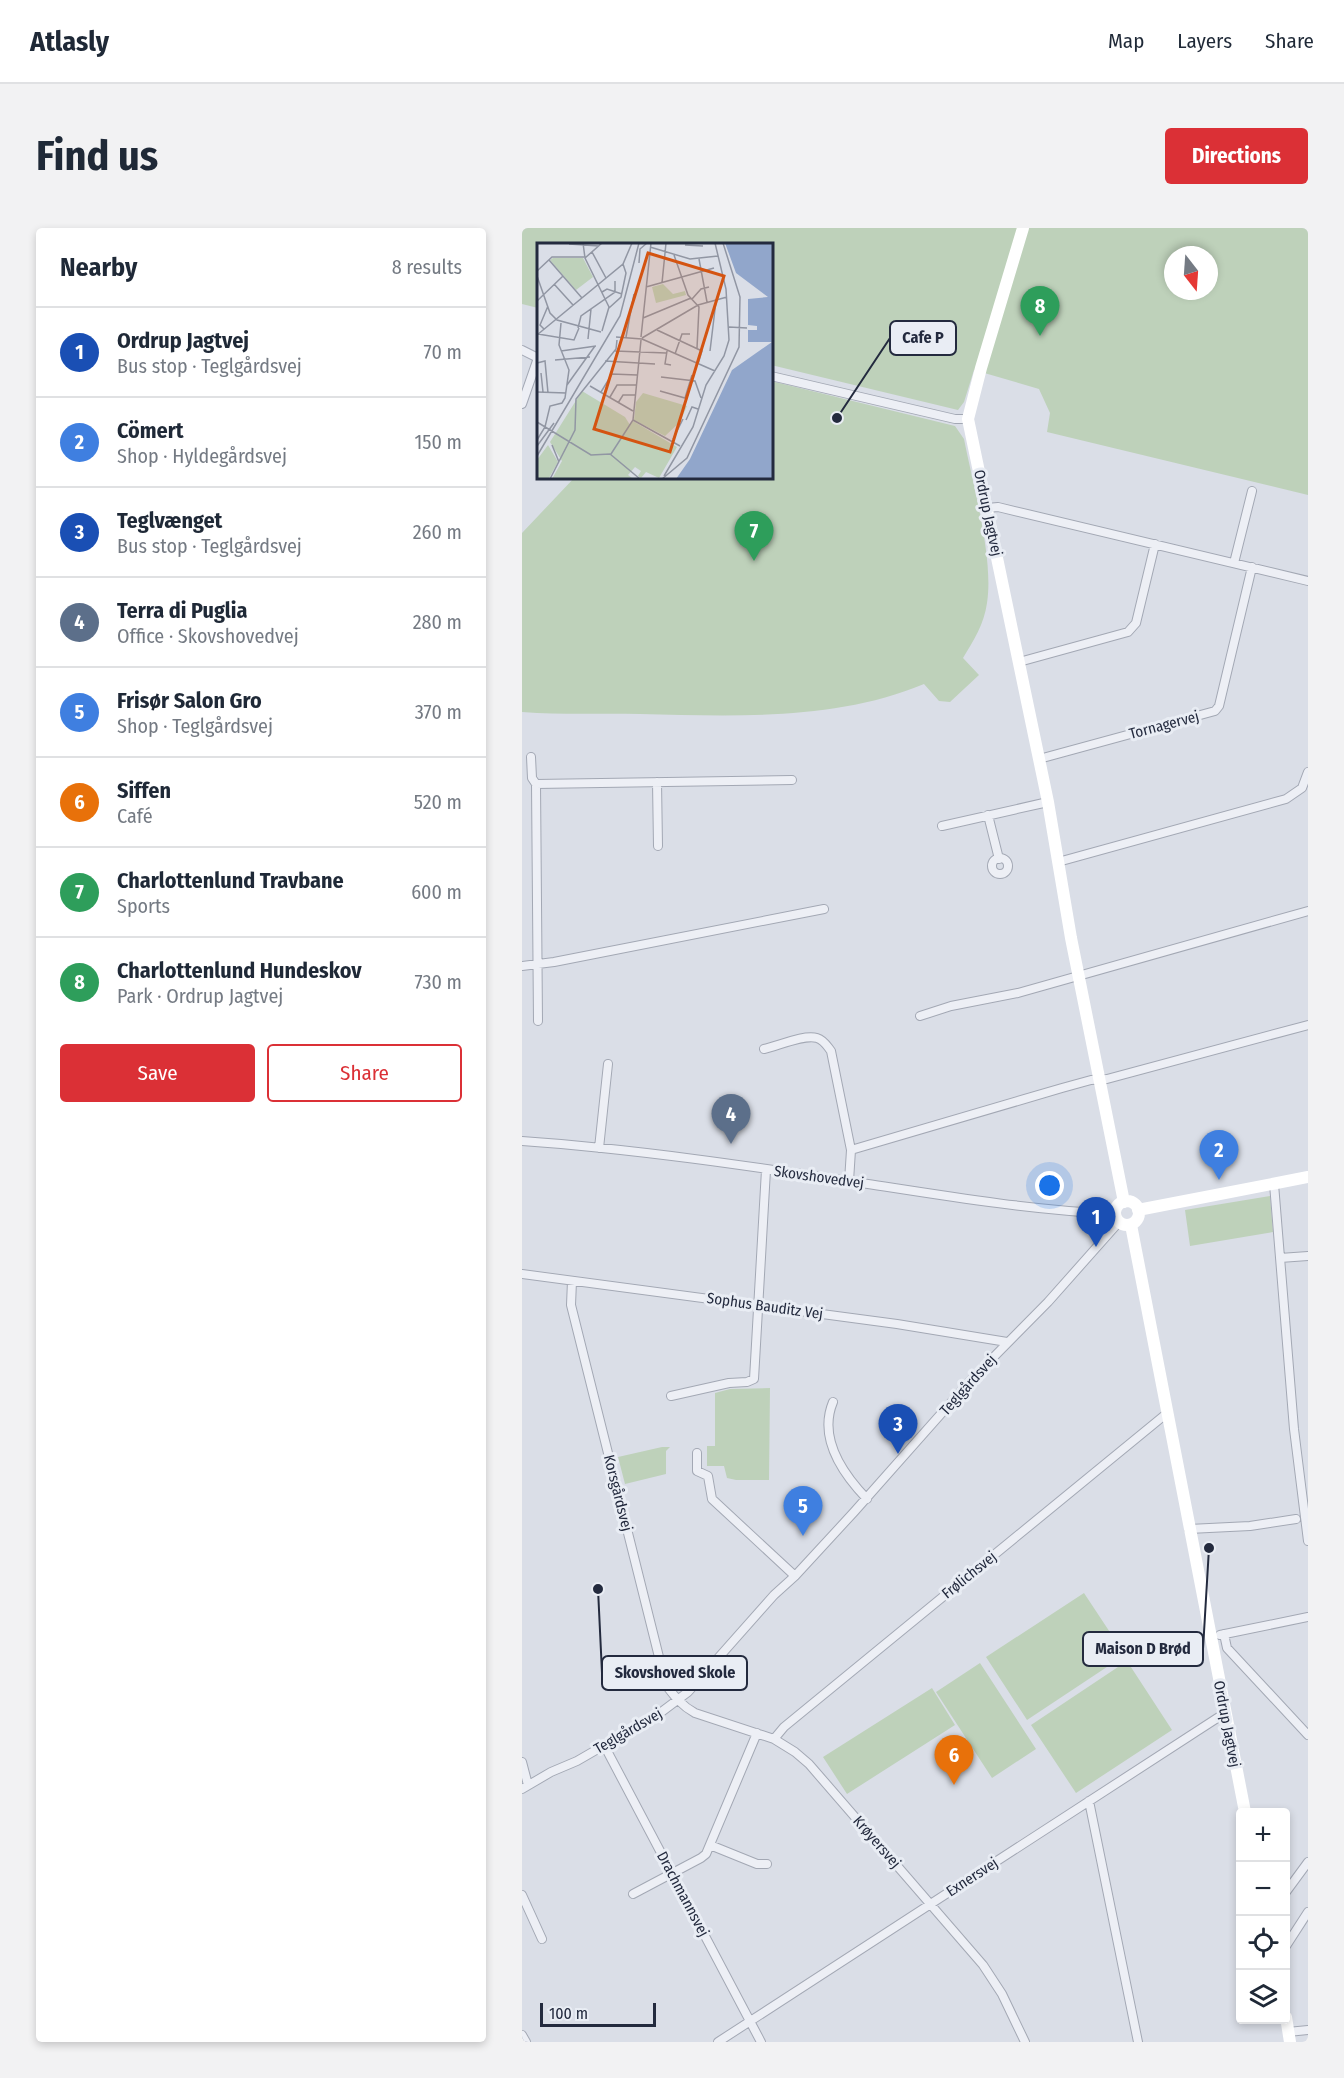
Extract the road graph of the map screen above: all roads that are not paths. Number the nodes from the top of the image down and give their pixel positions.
1 (1023, 228) edge
2 (522, 350) edge
3 (537, 358) edge
4 (537, 361) edge
5 (772, 376) edge
6 (522, 404) edge
7 (968, 419) junction
8 (1252, 491) dead end
9 (987, 508) junction
10 (1155, 544) junction
11 (1234, 563) junction
12 (1252, 567) junction
13 (1308, 581) edge
14 (1019, 662) junction
15 (531, 757) dead end
16 (1039, 759) junction
17 (1308, 772) edge
18 (792, 780) dead end
19 (657, 782) junction
20 (536, 784) junction
21 (1048, 802) junction
22 (988, 815) junction
23 (942, 826) dead end
24 (658, 846) dead end
25 (999, 859) dead end
26 (1058, 862) junction
27 (824, 909) dead end
28 (1308, 911) edge
29 (537, 965) junction
30 (522, 966) edge
31 (1079, 975) junction
32 (920, 1016) dead end
33 (538, 1021) dead end
34 (1308, 1024) edge
35 (765, 1049) dead end
36 (608, 1064) dead end
37 (1099, 1080) junction
38 (522, 1141) edge
39 (599, 1148) junction
40 (851, 1150) junction
41 (766, 1170) junction
42 (1308, 1177) edge
43 (849, 1181) junction
44 (1274, 1184) junction
45 (1124, 1202) junction
46 (1138, 1210) junction
47 (1122, 1220) junction
48 (1308, 1256) edge
49 (1280, 1258) junction
50 (522, 1274) edge
51 (572, 1281) junction
52 (759, 1305) junction
53 (1007, 1342) junction
54 (671, 1396) dead end
55 (833, 1402) dead end
56 (1166, 1414) junction
57 (697, 1453) dead end
58 (867, 1499) junction
59 (1296, 1520) dead end
60 (1189, 1529) junction
61 (1308, 1541) edge
62 (795, 1576) junction
63 (1308, 1617) edge
64 (1224, 1634) junction
65 (1210, 1637) junction
66 (678, 1702) junction
67 (1225, 1713) junction
68 (758, 1733) junction
69 (1308, 1735) edge
70 (774, 1739) junction
71 (604, 1745) junction
72 (522, 1762) edge
73 (525, 1787) edge
74 (1089, 1801) junction
75 (1244, 1808) edge
76 (710, 1845) junction
77 (1308, 1862) edge
78 (767, 1864) dead end
79 (672, 1873) junction
80 (1290, 1887) edge
81 (522, 1894) edge
82 (633, 1894) dead end
83 (931, 1904) junction
84 (1308, 1912) edge
85 (542, 1939) dead end
86 (1290, 1940) edge
87 (750, 2021) junction
88 (1308, 2030) edge
89 (522, 2035) edge
90 (1289, 2037) edge
91 (526, 2042) edge
92 (718, 2042) edge
93 (761, 2042) edge
94 (1025, 2042) edge
95 (1138, 2042) edge

1 - 7 street, Ordrup Jagtvej
2 - 3 street
4 - 6 street
5 - 7 street
7 - 9 street, Ordrup Jagtvej
8 - 11 street
9 - 10 street
9 - 14 street, Ordrup Jagtvej
10 - 11 street
10 - 14 street
11 - 12 street
12 - 13 street
12 - 16 street, Tornagervej
14 - 16 street, Ordrup Jagtvej
15 - 20 street
16 - 21 street, Ordrup Jagtvej
17 - 26 street
18 - 19 street
19 - 20 street
19 - 24 street
20 - 29 street
21 - 22 street
21 - 26 street, Ordrup Jagtvej
22 - 23 street
22 - 25 street
26 - 31 street, Ordrup Jagtvej
27 - 29 street
28 - 31 street
29 - 30 street
29 - 33 street
31 - 32 street
31 - 37 street, Ordrup Jagtvej
34 - 37 street
35 - 40 street
36 - 39 street
37 - 40 street
37 - 45 street, Ordrup Jagtvej
38 - 39 street, Skovshovedvej
39 - 41 street, Skovshovedvej
40 - 43 street
41 - 43 street, Skovshovedvej
41 - 52 street
42 - 44 street
43 - 47 street, Skovshovedvej
44 - 46 street
44 - 49 street
45 - 46 street
45 - 47 street
46 - 47 street
47 - 53 street, Teglgårdsvej
47 - 56 street, Ordrup Jagtvej
48 - 49 street
49 - 61 street
50 - 51 street, Sophus Bauditz Vej
51 - 52 street, Sophus Bauditz Vej
51 - 66 street, Korsgårdsvej
52 - 53 street, Sophus Bauditz Vej
52 - 54 street
53 - 58 street, Teglgårdsvej
55 - 58 street
56 - 60 street, Ordrup Jagtvej
56 - 70 street, Frølichsvej
57 - 62 street
58 - 62 street, Teglgårdsvej
59 - 60 street
60 - 65 street, Ordrup Jagtvej
62 - 66 street, Teglgårdsvej
63 - 64 street
64 - 65 street
64 - 69 street
65 - 67 street, Ordrup Jagtvej
66 - 68 street, Krøyersvej
66 - 71 street, Teglgårdsvej
67 - 74 street, Exnersvej
67 - 75 street, Ordrup Jagtvej
68 - 70 street, Krøyersvej
68 - 76 street
70 - 83 street, Krøyersvej
71 - 73 street, Teglgårdsvej
71 - 79 street, Drachmannsvej
72 - 73 street
74 - 83 street, Exnersvej
74 - 95 street
76 - 78 street
76 - 79 street
77 - 80 street
79 - 82 street
79 - 87 street, Drachmannsvej
81 - 85 street
83 - 87 street, Exnersvej
83 - 94 street, Krøyersvej
84 - 86 street
87 - 92 street, Exnersvej
87 - 93 street, Drachmannsvej
88 - 90 street
89 - 91 street

